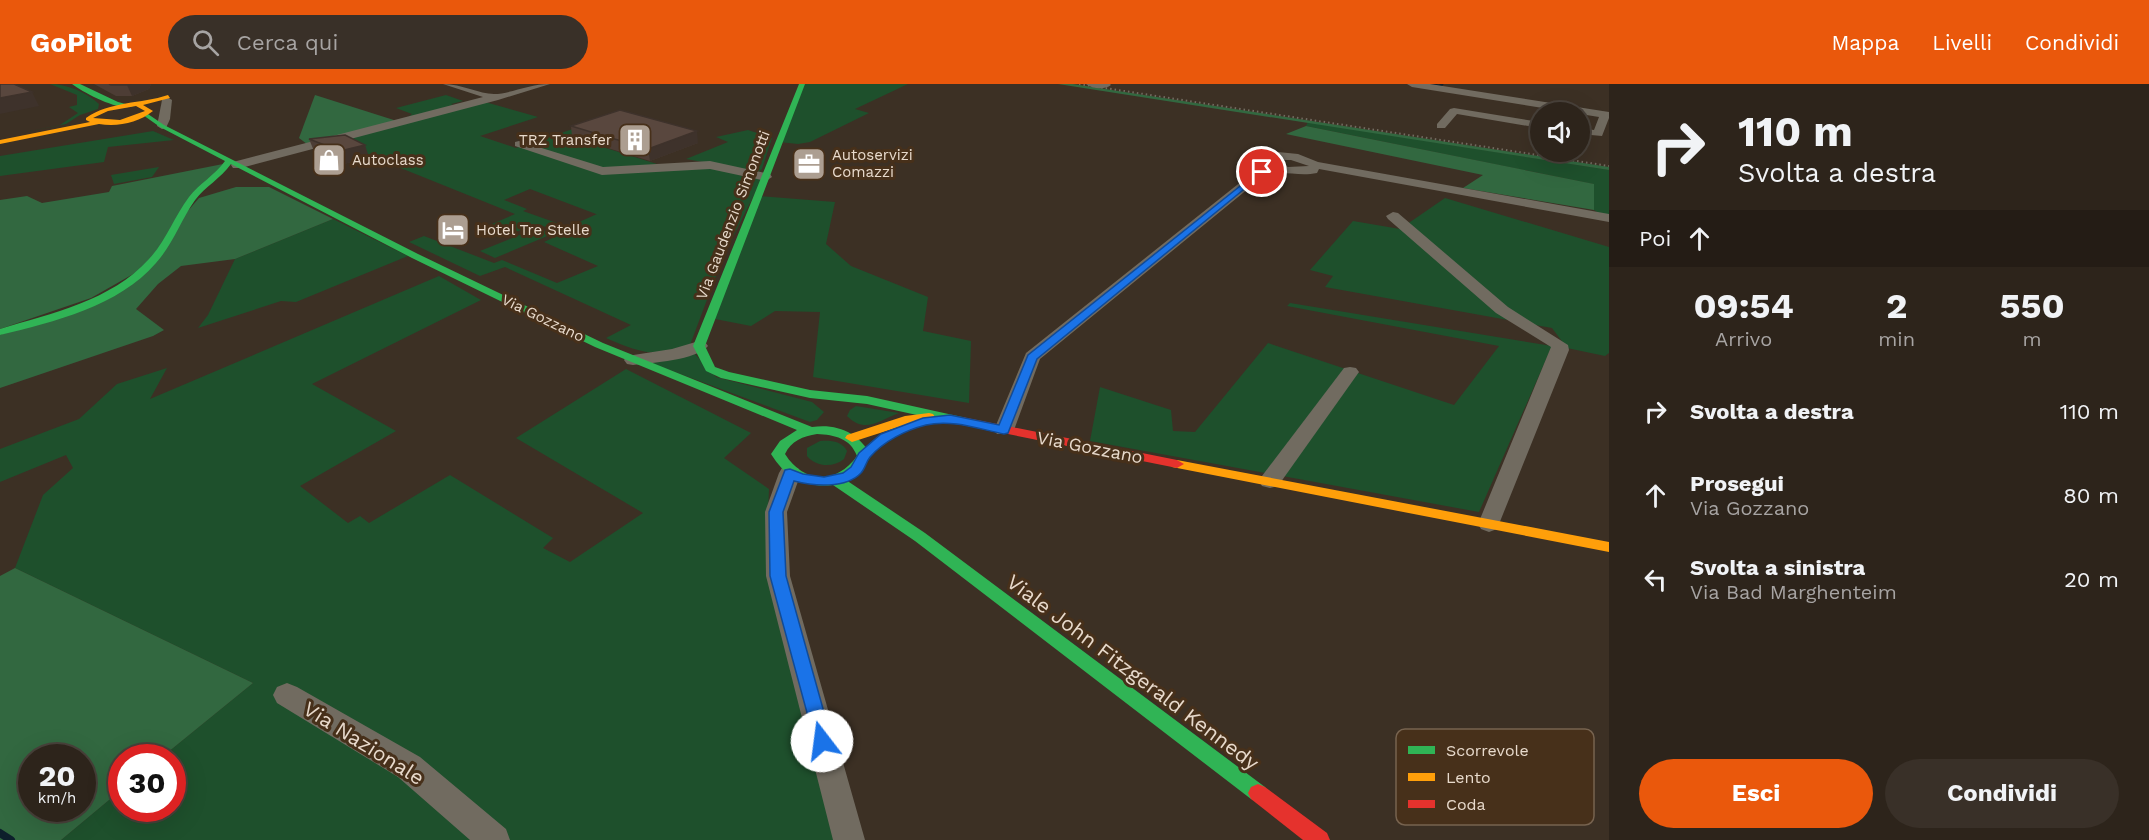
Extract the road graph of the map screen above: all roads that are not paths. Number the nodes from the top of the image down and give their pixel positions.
1 (75, 84) edge
2 (448, 84) edge
3 (545, 84) edge
4 (802, 84) edge
5 (1091, 84) edge
6 (1412, 84) edge
7 (1106, 85) edge
8 (168, 94) edge
9 (495, 98) junction
10 (141, 109) junction
11 (99, 112) junction
12 (1607, 115) edge
13 (119, 121) junction
14 (1530, 123) edge
15 (162, 126) junction
16 (1441, 126) dead end
17 (1590, 133) edge
18 (0, 141) edge
19 (519, 144) dead end
20 (245, 173) junction
21 (766, 177) junction
22 (227, 186) dead end
23 (200, 193) junction
24 (1393, 216) dead end
25 (1609, 218) edge
26 (0, 332) edge
27 (702, 352) junction
28 (633, 360) junction
29 (1350, 372) dead end
30 (810, 393) junction
31 (828, 395) junction
32 (743, 405) junction
33 (950, 419) junction
34 (808, 430) junction
35 (825, 430) junction
36 (1004, 430) junction
37 (847, 435) junction
38 (785, 442) junction
39 (864, 465) junction
40 (790, 473) junction
41 (836, 480) junction
42 (1270, 481) junction
43 (881, 494) dead end
44 (1489, 524) junction
45 (920, 537) junction
46 (1609, 548) edge
47 (287, 695) dead end
48 (494, 840) edge
49 (849, 840) edge
50 (1320, 840) edge

1 - 11 street
2 - 9 street
3 - 9 street
4 - 21 street, Via Gaudenzio Simonotti
5 - 7 street
6 - 12 street
8 - 10 street
8 - 15 street
9 - 20 street
10 - 11 street
10 - 13 street
10 - 15 street
11 - 13 street
11 - 18 street
12 - 17 street
13 - 15 street
14 - 16 street
15 - 20 street
19 - 21 street
20 - 23 street
20 - 23 street
20 - 28 street, Via Gozzano
21 - 27 street, Via Gaudenzio Simonotti
22 - 23 street
23 - 26 street
24 - 44 street
25 - 36 street
27 - 28 street
27 - 30 street, Via Gozzano
28 - 32 street, Via Gozzano
29 - 42 street
30 - 31 street, Via Gozzano
30 - 35 street
31 - 33 street, Via Gozzano
31 - 37 street
32 - 34 street, Via Gozzano
32 - 38 street, Via Gozzano
33 - 36 street, Via Gozzano
33 - 37 street
33 - 39 street
34 - 35 street
34 - 38 street
35 - 37 street
36 - 42 street, Via Gozzano
37 - 39 street
38 - 40 street
39 - 41 street
40 - 41 street
40 - 49 street
41 - 45 street, Viale John Fitzgerald Kennedy
42 - 44 street, Via Gozzano
43 - 45 street, Viale John Fitzgerald Kennedy
44 - 46 street, Via Gozzano
45 - 50 street, Viale John Fitzgerald Kennedy
47 - 48 street, Via Nazionale

